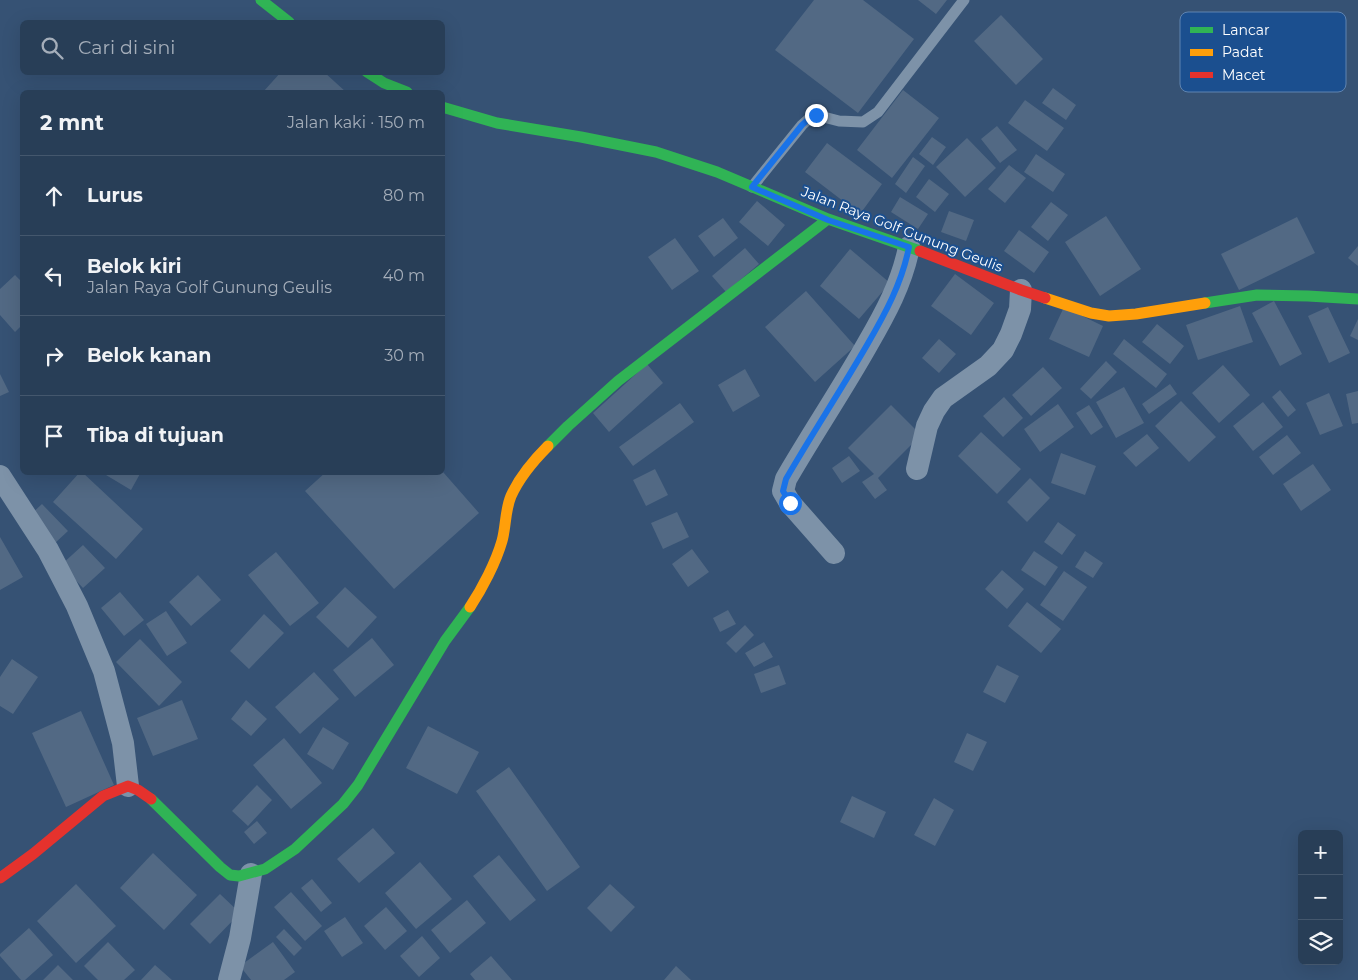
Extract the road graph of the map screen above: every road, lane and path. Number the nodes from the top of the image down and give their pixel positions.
1 (261, 0) edge
2 (964, 0) edge
3 (286, 20) edge
4 (371, 75) edge
5 (402, 90) edge
6 (445, 108) edge
7 (752, 187) junction
8 (828, 220) junction
9 (909, 247) junction
10 (1021, 290) junction
11 (1358, 299) edge
12 (917, 470) dead end
13 (0, 476) edge
14 (834, 553) dead end
15 (128, 786) junction
16 (251, 874) junction
17 (0, 878) edge
18 (229, 980) edge

1 - 3 street
2 - 7 lane
4 - 5 street
6 - 7 street, Jalan Raya Golf Gunung Geulis
7 - 8 street, Jalan Raya Golf Gunung Geulis
8 - 9 street, Jalan Raya Golf Gunung Geulis
8 - 16 street
9 - 10 street, Jalan Raya Golf Gunung Geulis
9 - 14 street
10 - 11 street, Jalan Raya Golf Gunung Geulis
10 - 12 street
13 - 15 street
15 - 16 street
15 - 17 street
16 - 18 street

